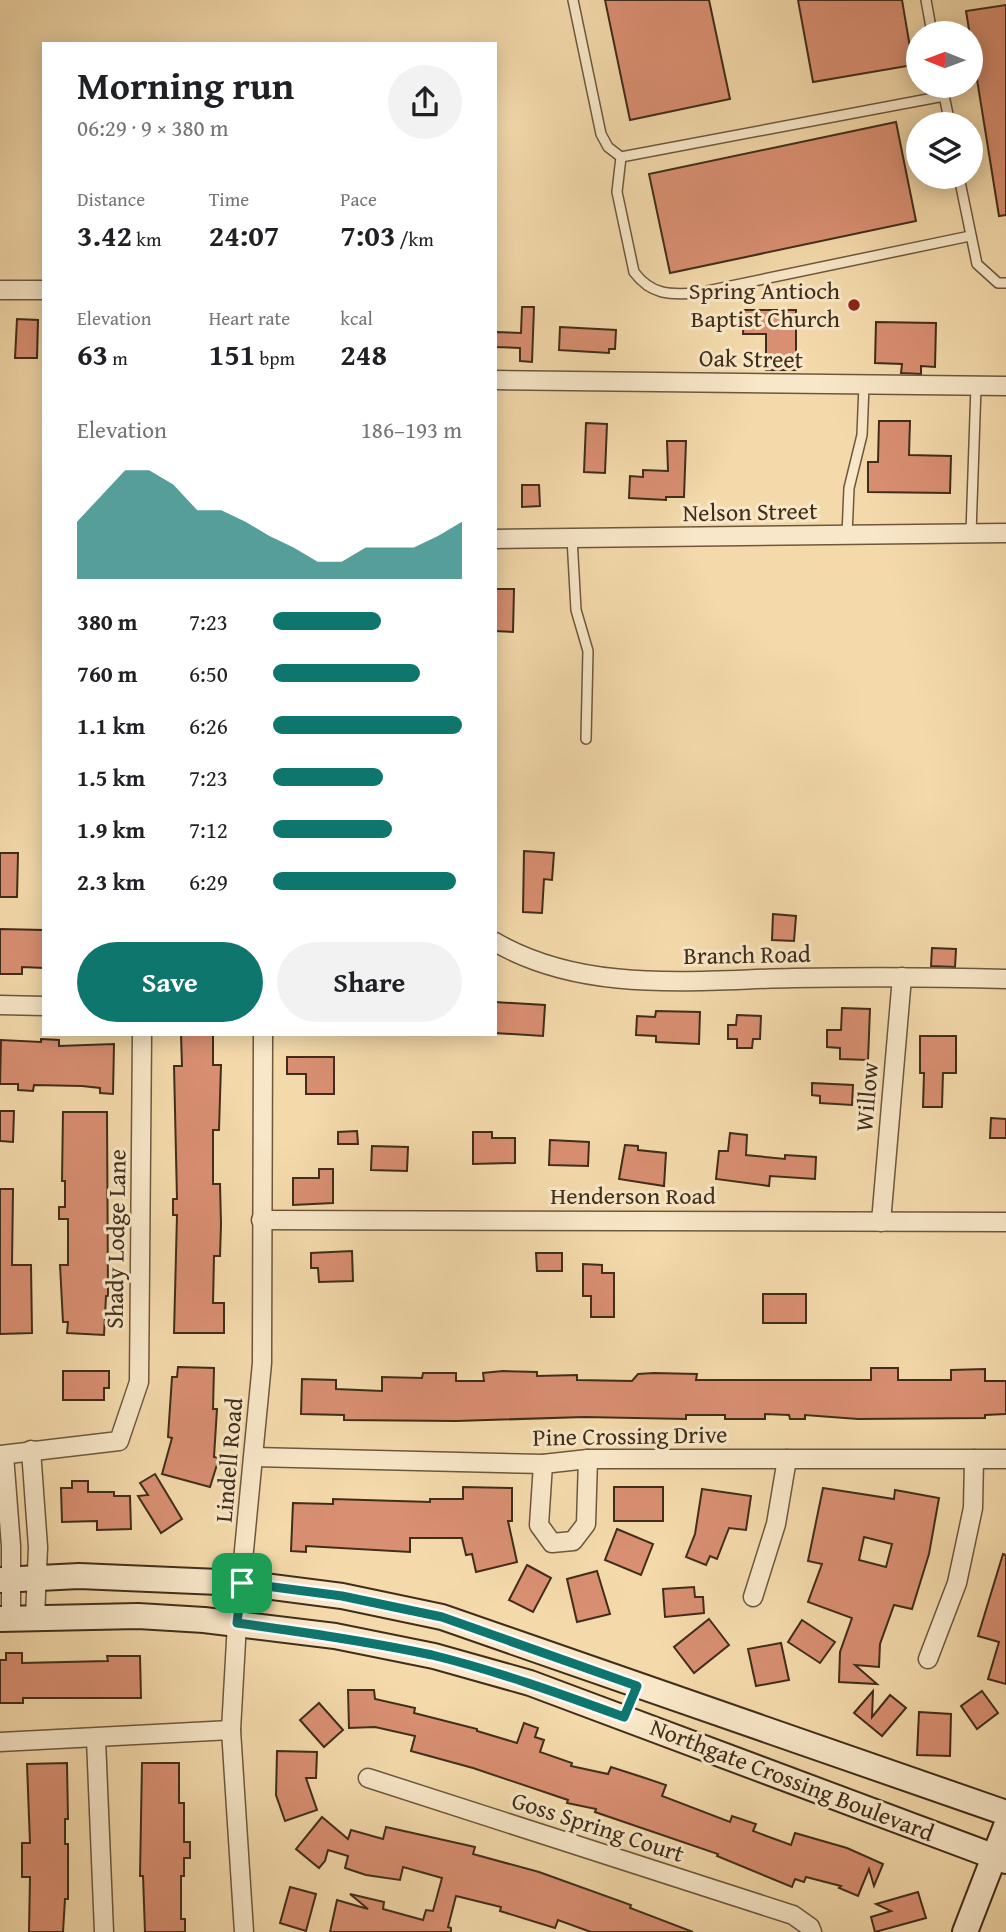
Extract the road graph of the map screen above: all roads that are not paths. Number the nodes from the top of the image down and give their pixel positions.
1 (573, 0) edge
2 (926, 0) edge
3 (930, 21) edge
4 (909, 98) edge
5 (621, 157) junction
6 (961, 189) edge
7 (970, 236) junction
8 (1006, 283) edge
9 (0, 290) edge
10 (42, 290) edge
11 (497, 380) edge
12 (864, 385) junction
13 (976, 386) junction
14 (1006, 386) edge
15 (971, 533) junction
16 (1006, 533) edge
17 (847, 535) junction
18 (572, 538) junction
19 (497, 539) edge
20 (586, 739) dead end
21 (497, 943) edge
22 (902, 977) junction
23 (1006, 979) edge
24 (0, 1005) edge
25 (42, 1006) edge
26 (142, 1036) edge
27 (263, 1036) edge
28 (261, 1220) junction
29 (881, 1222) junction
30 (1006, 1222) edge
31 (31, 1450) junction
32 (2, 1455) edge
33 (254, 1457) junction
34 (1006, 1458) edge
35 (589, 1459) junction
36 (787, 1459) junction
37 (974, 1459) junction
38 (543, 1464) junction
39 (36, 1579) junction
40 (6, 1580) edge
41 (242, 1583) junction
42 (753, 1597) dead end
43 (15, 1618) edge
44 (237, 1623) junction
45 (928, 1659) dead end
46 (637, 1686) junction
47 (624, 1717) junction
48 (231, 1731) junction
49 (96, 1739) junction
50 (0, 1741) edge
51 (368, 1778) dead end
52 (1006, 1813) edge
53 (1006, 1826) edge
54 (1000, 1859) edge
55 (811, 1930) edge
56 (104, 1932) edge
57 (244, 1932) edge
58 (965, 1932) edge

1 - 5 lane
2 - 3 lane
4 - 5 lane
5 - 7 lane
6 - 7 lane
7 - 8 lane
9 - 10 street
11 - 12 street, Oak Street
12 - 13 street, Oak Street
12 - 17 lane
13 - 14 street, Oak Street
13 - 15 lane
15 - 16 street, Nelson Street
15 - 17 street, Nelson Street
17 - 18 street, Nelson Street
18 - 19 street, Nelson Street
18 - 20 lane
21 - 22 street, Branch Road
22 - 23 street, Branch Road
22 - 29 street, Willow
24 - 25 street
26 - 31 street, Shady Lodge Lane
27 - 28 street, Lindell Road
28 - 29 street, Henderson Road
28 - 33 street, Lindell Road
29 - 30 street, Henderson Road
31 - 32 street
31 - 39 street
32 - 40 street
33 - 38 street, Pine Crossing Drive
33 - 41 street, Lindell Road
34 - 37 street, Pine Crossing Drive
35 - 36 street, Pine Crossing Drive
35 - 38 street, Pine Crossing Drive
35 - 38 street
36 - 37 street, Pine Crossing Drive
36 - 42 street
37 - 45 street
39 - 40 main road, Northgate Crossing Boulevard
39 - 41 main road, Northgate Crossing Boulevard
39 - 43 street
40 - 43 street
41 - 44 street, Lindell Road
41 - 46 main road, Northgate Crossing Boulevard
43 - 44 main road, Northgate Crossing Boulevard
44 - 47 main road, Northgate Crossing Boulevard
44 - 48 street, Lindell Road
46 - 47 main road
46 - 52 main road, Northgate Crossing Boulevard
47 - 54 main road, Northgate Crossing Boulevard
48 - 49 street
48 - 57 street, Lindell Road
49 - 50 street
49 - 56 street
51 - 55 street, Goss Spring Court
53 - 54 main road
54 - 58 main road

